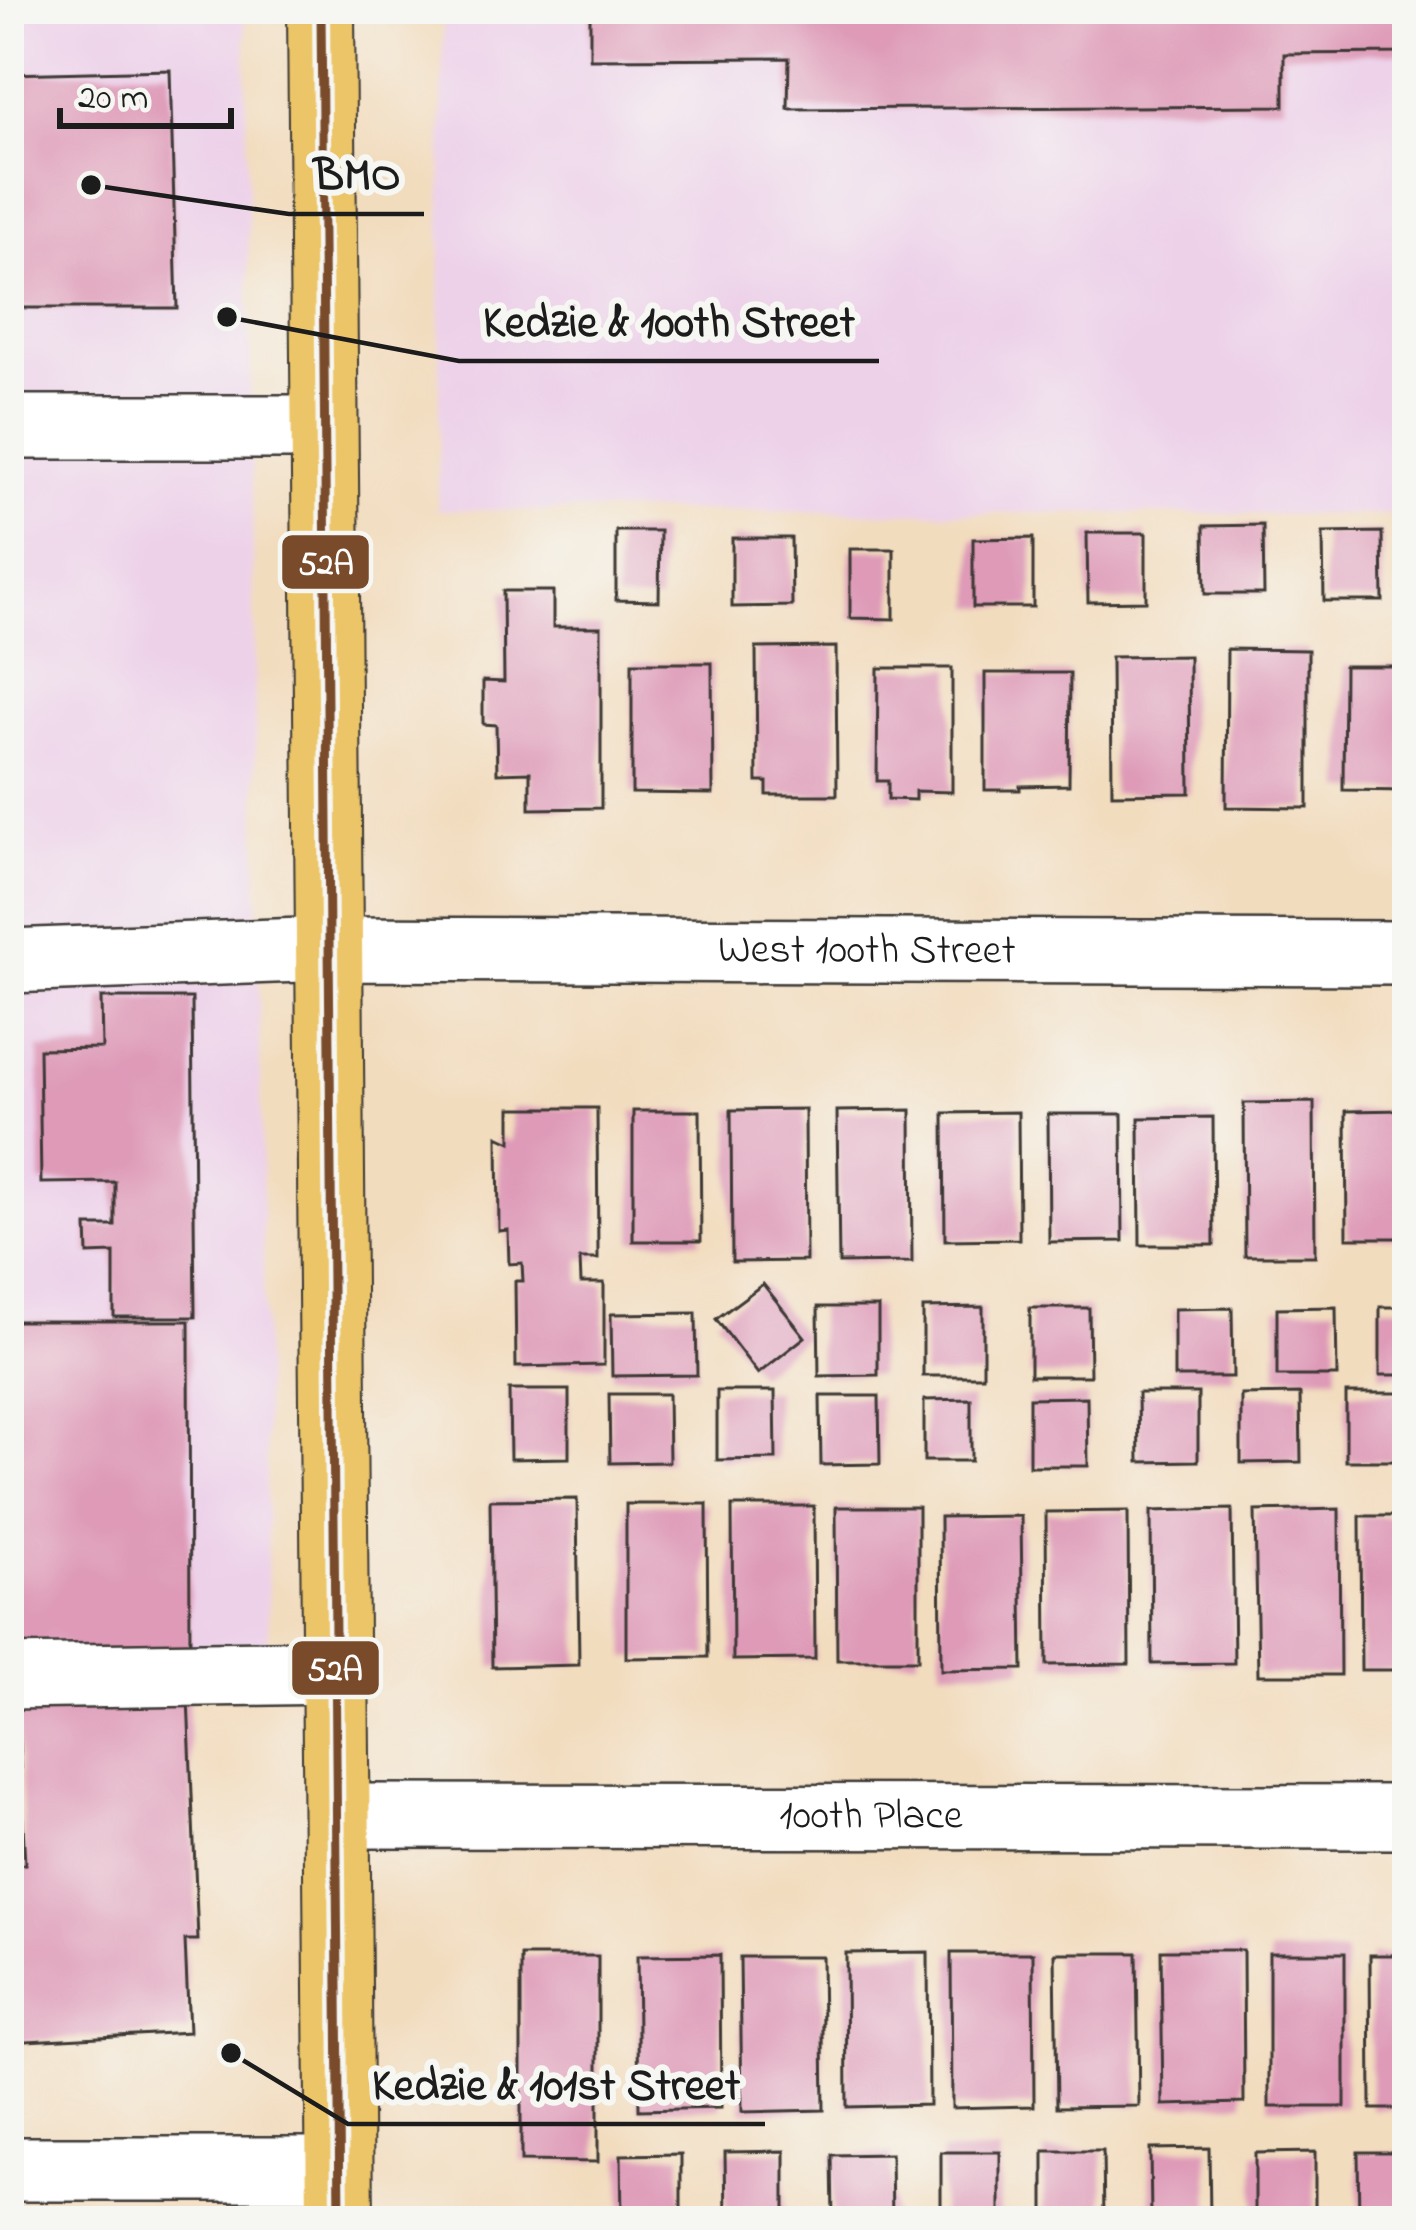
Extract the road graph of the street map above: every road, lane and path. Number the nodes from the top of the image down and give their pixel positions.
1 (280, 9) edge
2 (321, 10) edge
3 (9, 427) edge
4 (324, 427) junction
5 (329, 949) junction
6 (1407, 952) edge
7 (9, 961) edge
8 (336, 1672) junction
9 (9, 1677) edge
10 (337, 1816) junction
11 (1407, 1817) edge
12 (9, 2169) edge
13 (340, 2195) edge

1 - 2 street
2 - 4 main road
3 - 4 street
4 - 5 main road
5 - 6 street, West 100th Street
5 - 7 street, West 100th Street
5 - 8 main road
8 - 9 street
8 - 10 main road
10 - 11 street, 100th Place
10 - 13 main road
12 - 13 street

